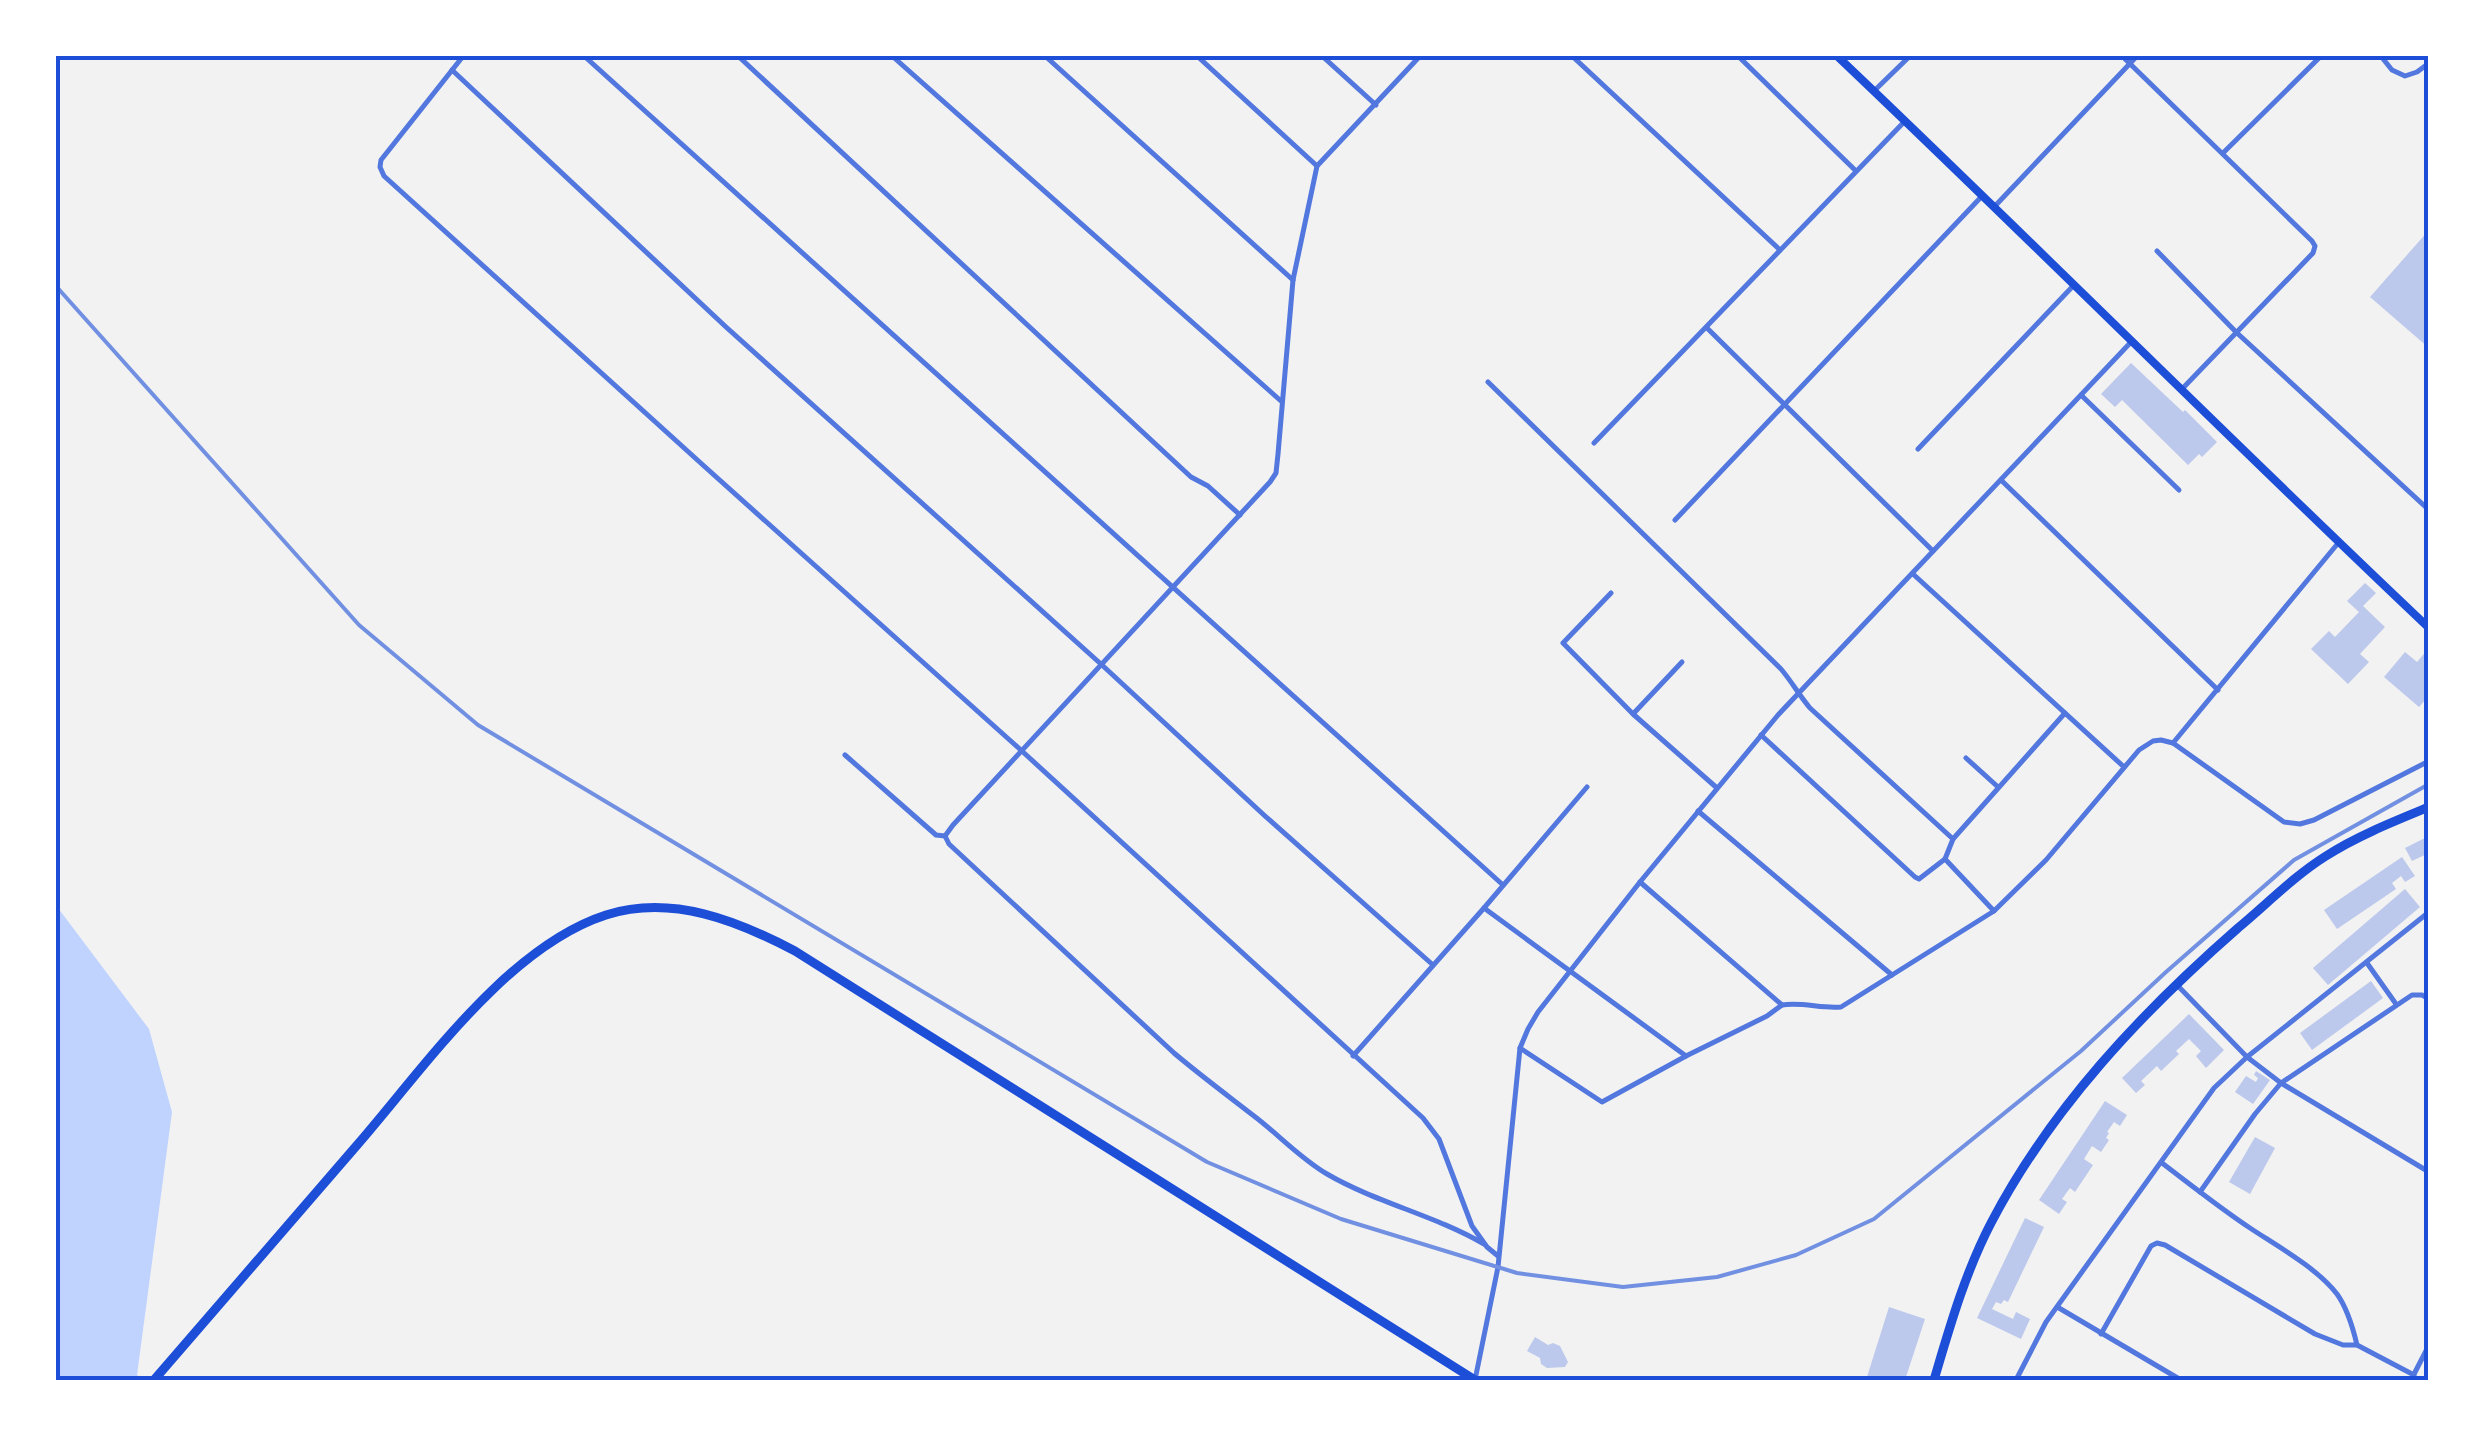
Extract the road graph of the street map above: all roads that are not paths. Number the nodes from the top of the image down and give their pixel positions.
1 (464, 55) edge
2 (583, 55) edge
3 (737, 55) edge
4 (891, 55) edge
5 (1044, 55) edge
6 (1196, 55) edge
7 (1321, 55) edge
8 (1421, 55) edge
9 (1572, 55) edge
10 (1737, 55) edge
11 (1836, 55) edge
12 (1911, 55) edge
13 (2122, 55) edge
14 (2138, 55) edge
15 (2322, 55) edge
16 (2380, 55) edge
17 (2130, 63) junction
18 (2429, 63) edge
19 (452, 70) junction
20 (1874, 91) junction
21 (1376, 104) junction
22 (1905, 121) junction
23 (2222, 153) junction
24 (1317, 166) junction
25 (1856, 172) junction
26 (1983, 195) junction
27 (1995, 206) junction
28 (1780, 250) junction
29 (2157, 250) dead end
30 (1293, 280) junction
31 (2074, 285) junction
32 (1706, 327) junction
33 (2236, 332) junction
34 (2132, 342) junction
35 (1488, 382) dead end
36 (2182, 389) junction
37 (2081, 395) junction
38 (1281, 401) junction
39 (1784, 404) junction
40 (1594, 443) dead end
41 (1918, 449) dead end
42 (2001, 480) junction
43 (2179, 490) dead end
44 (2429, 510) edge
45 (1240, 515) junction
46 (1675, 520) dead end
47 (2339, 542) junction
48 (1933, 551) junction
49 (1913, 574) junction
50 (1172, 588) junction
51 (1610, 592) dead end
52 (2429, 628) edge
53 (1682, 662) dead end
54 (1102, 665) junction
55 (2218, 690) junction
56 (1797, 694) junction
57 (2064, 712) junction
58 (1633, 714) junction
59 (1761, 735) junction
60 (2173, 743) junction
61 (1023, 752) junction
62 (844, 756) dead end
63 (1966, 758) dead end
64 (2429, 762) edge
65 (2124, 767) junction
66 (1587, 787) dead end
67 (1998, 787) junction
68 (1717, 788) junction
69 (2429, 807) edge
70 (1698, 811) junction
71 (945, 836) junction
72 (1952, 839) junction
73 (1946, 858) junction
74 (1640, 882) junction
75 (1504, 886) junction
76 (1484, 908) junction
77 (1994, 911) junction
78 (2429, 912) edge
79 (2367, 963) junction
80 (1433, 965) junction
81 (1570, 972) junction
82 (1892, 975) junction
83 (2177, 985) junction
84 (2429, 999) edge
85 (2396, 1004) junction
86 (1782, 1005) junction
87 (1520, 1048) junction
88 (1353, 1056) junction
89 (1686, 1056) junction
90 (2246, 1057) junction
91 (2282, 1083) junction
92 (2162, 1163) junction
93 (2429, 1172) edge
94 (2200, 1192) junction
95 (1487, 1246) junction
96 (1498, 1256) junction
97 (2058, 1307) junction
98 (2101, 1334) junction
99 (2356, 1344) junction
100 (2429, 1345) edge
101 (2412, 1378) edge
102 (154, 1380) edge
103 (1475, 1380) edge
104 (1934, 1380) edge
105 (2016, 1380) edge
106 (2181, 1380) edge

1 - 19 street
2 - 50 street
3 - 45 street
4 - 38 street
5 - 30 street
6 - 24 street
7 - 21 street
8 - 21 street
9 - 28 street
10 - 25 street
11 - 20 main road
12 - 20 street
13 - 17 street
14 - 17 street
15 - 23 street
16 - 18 street
17 - 23 street
17 - 27 street
19 - 54 street
19 - 61 street
20 - 22 main road
21 - 24 street
22 - 25 street
22 - 26 main road
23 - 33 street
24 - 30 street
25 - 28 street
26 - 27 main road
26 - 39 street
27 - 31 main road
28 - 32 street
29 - 33 street
30 - 38 street
31 - 34 main road
31 - 41 street
32 - 39 street
32 - 40 street
33 - 36 street
33 - 44 street
34 - 36 main road
34 - 37 street
35 - 56 street
36 - 47 main road
37 - 42 street
37 - 43 street
38 - 45 street
39 - 46 street
39 - 48 street
42 - 48 street
42 - 55 street
45 - 50 street
47 - 52 main road
47 - 55 street
48 - 49 street
49 - 56 street
49 - 57 street
50 - 54 street
50 - 75 street
51 - 58 street
53 - 58 street
54 - 61 street
54 - 80 street
55 - 60 street
56 - 59 street
56 - 72 street
57 - 65 street
57 - 67 street
58 - 68 street
59 - 68 street
59 - 73 street
60 - 64 street
60 - 65 street
61 - 71 street
61 - 88 street
62 - 71 street
63 - 67 street
65 - 77 street
66 - 75 street
67 - 72 street
68 - 70 street
69 - 83 main road
70 - 74 street
70 - 82 street
71 - 95 street
72 - 73 street
73 - 77 street
74 - 81 street
74 - 86 street
75 - 76 street
76 - 80 street
76 - 81 street
77 - 82 street
78 - 79 street
79 - 85 street
79 - 90 street
80 - 88 street
81 - 87 street
81 - 89 street
82 - 86 street
83 - 90 street
83 - 104 main road
84 - 85 street
85 - 91 street
86 - 89 street
87 - 89 street
87 - 96 street
88 - 95 street
90 - 91 street
90 - 92 street
91 - 93 street
91 - 94 street
92 - 94 street
92 - 97 street
94 - 99 street
95 - 96 street
96 - 103 street
97 - 98 street
97 - 105 street
98 - 99 street
98 - 106 street
99 - 101 street
100 - 101 street
102 - 103 main road

